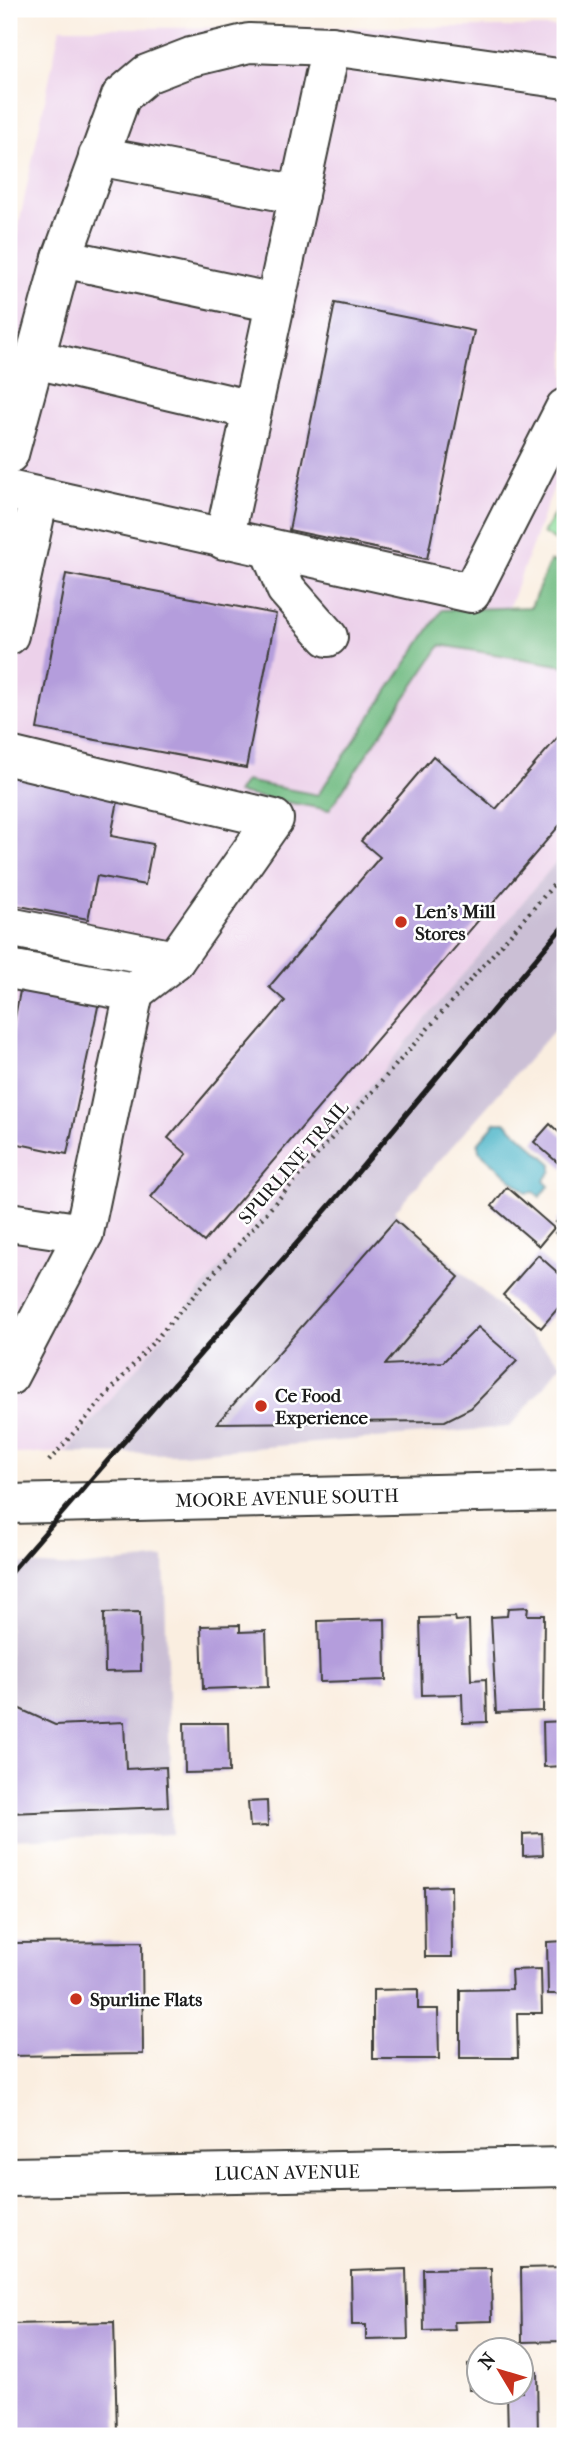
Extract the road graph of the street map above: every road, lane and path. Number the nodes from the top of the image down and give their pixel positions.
1 (331, 46) junction
2 (565, 79) edge
3 (98, 156) junction
4 (299, 195) junction
5 (62, 258) junction
6 (275, 303) junction
7 (35, 359) junction
8 (565, 408) edge
9 (252, 410) junction
10 (9, 454) edge
11 (24, 493) edge
12 (224, 540) junction
13 (271, 550) junction
14 (9, 635) edge
15 (328, 637) dead end
16 (9, 755) edge
17 (565, 872) edge
18 (9, 927) edge
19 (175, 960) junction
20 (9, 969) edge
21 (134, 992) junction
22 (9, 1222) edge
23 (84, 1233) junction
24 (9, 1376) edge
25 (48, 1464) dead end
26 (565, 1491) edge
27 (9, 1504) edge
28 (565, 2167) edge
29 (9, 2177) edge

1 - 2 street
1 - 3 street
1 - 4 street
3 - 4 street
3 - 5 street
4 - 6 street
5 - 6 street
5 - 7 street
6 - 9 street
7 - 9 street
7 - 10 street
8 - 13 street
9 - 12 street
11 - 12 street
11 - 14 street
12 - 13 street
13 - 15 street
16 - 19 street
17 - 25 path, SPURLINE TRAIL
18 - 19 street
19 - 21 street
20 - 21 street
21 - 23 street
22 - 23 street
23 - 24 street
26 - 27 street, MOORE AVENUE SOUTH
28 - 29 street, LUCAN AVENUE

